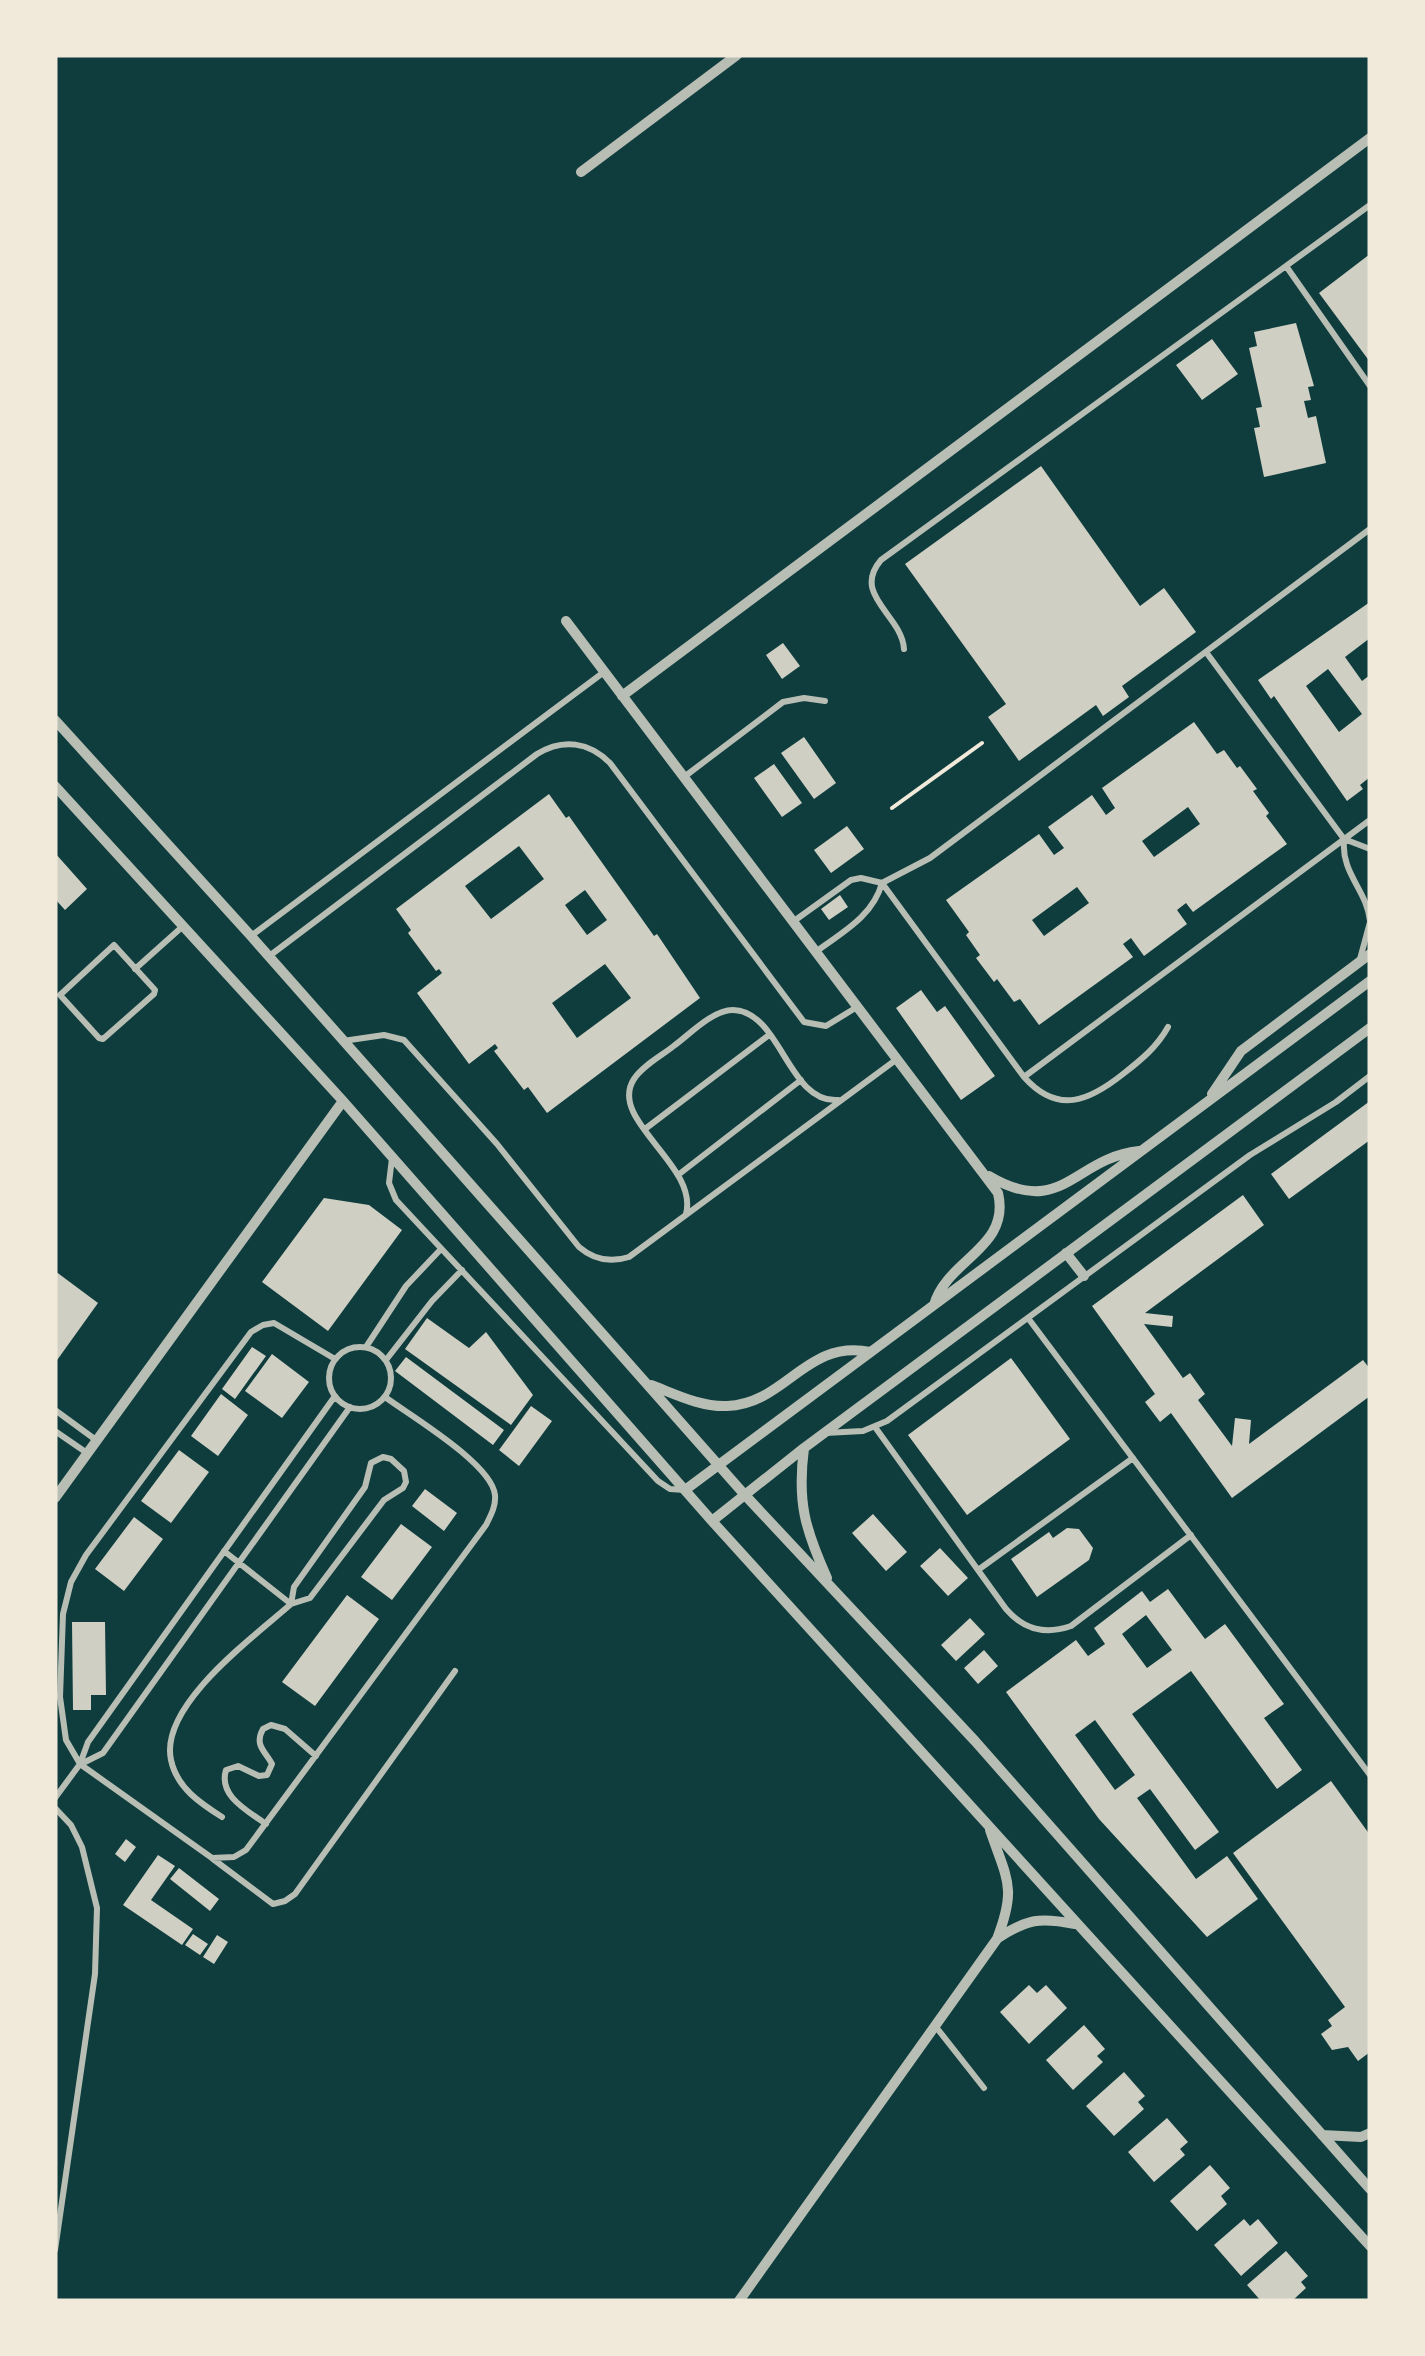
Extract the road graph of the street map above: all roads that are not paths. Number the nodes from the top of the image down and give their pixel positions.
1 (736, 55) edge
2 (1370, 138) edge
3 (580, 172) dead end
4 (1370, 205) edge
5 (1286, 266) junction
6 (1370, 386) edge
7 (1370, 529) edge
8 (566, 621) dead end
9 (904, 648) dead end
10 (1206, 652) junction
11 (604, 672) junction
12 (622, 696) junction
13 (825, 701) dead end
14 (55, 720) edge
15 (684, 777) junction
16 (55, 786) edge
17 (1370, 820) edge
18 (1344, 839) junction
19 (1370, 850) edge
20 (882, 883) junction
21 (794, 921) junction
22 (1370, 922) edge
23 (183, 926) junction
24 (251, 936) junction
25 (817, 951) junction
26 (1370, 954) edge
27 (267, 958) junction
28 (1358, 962) junction
29 (136, 969) junction
30 (1370, 982) edge
31 (858, 1006) junction
32 (1168, 1027) dead end
33 (1370, 1028) edge
34 (769, 1035) junction
35 (342, 1041) junction
36 (898, 1058) junction
37 (1024, 1076) junction
38 (1370, 1076) edge
39 (802, 1080) junction
40 (840, 1100) junction
41 (343, 1101) junction
42 (1207, 1101) junction
43 (645, 1130) junction
44 (1141, 1151) junction
45 (392, 1157) junction
46 (678, 1175) junction
47 (988, 1176) junction
48 (686, 1214) junction
49 (442, 1248) junction
50 (1066, 1253) junction
51 (462, 1270) junction
52 (1084, 1276) junction
53 (934, 1305) junction
54 (1028, 1318) junction
55 (366, 1347) junction
56 (870, 1352) junction
57 (335, 1359) junction
58 (386, 1360) junction
59 (646, 1383) junction
60 (335, 1396) junction
61 (385, 1397) junction
62 (350, 1407) junction
63 (55, 1410) edge
64 (874, 1428) junction
65 (55, 1432) edge
66 (824, 1433) junction
67 (97, 1441) junction
68 (804, 1448) junction
69 (88, 1454) junction
70 (1133, 1458) junction
71 (718, 1465) junction
72 (685, 1490) junction
73 (744, 1494) junction
74 (55, 1498) edge
75 (712, 1521) junction
76 (1190, 1535) junction
77 (224, 1551) junction
78 (239, 1563) junction
79 (978, 1570) junction
80 (831, 1588) junction
81 (292, 1604) junction
82 (454, 1671) dead end
83 (316, 1756) junction
84 (80, 1764) junction
85 (1370, 1775) edge
86 (55, 1798) edge
87 (55, 1808) edge
88 (222, 1817) dead end
89 (266, 1824) junction
90 (989, 1825) junction
91 (212, 1858) junction
92 (1076, 1924) junction
93 (997, 1939) junction
94 (935, 2026) junction
95 (984, 2088) dead end
96 (1370, 2133) edge
97 (1321, 2136) junction
98 (1370, 2189) edge
99 (1370, 2246) edge
100 (55, 2250) edge
101 (739, 2301) edge

1 - 3 street
2 - 12 street
4 - 5 lane
5 - 6 lane
5 - 9 lane
7 - 10 lane
8 - 11 street
10 - 18 lane
10 - 20 lane
11 - 12 street
11 - 24 lane
12 - 15 street
13 - 15 lane
14 - 24 street
15 - 21 street
16 - 23 street
17 - 18 lane
18 - 19 lane
18 - 22 lane
18 - 37 lane
20 - 21 lane
20 - 25 lane
20 - 37 lane
21 - 25 street
22 - 28 lane
23 - 29 lane
23 - 41 street
24 - 27 street
25 - 31 street
26 - 28 street
27 - 31 lane
27 - 35 street
28 - 42 street
29 - 29 lane
30 - 42 street
31 - 36 street
32 - 37 lane
33 - 50 street
34 - 39 lane
34 - 43 lane
34 - 43 lane
35 - 48 lane
35 - 59 street
36 - 40 lane
36 - 47 street
38 - 52 lane
39 - 40 lane
39 - 46 lane
40 - 48 lane
41 - 45 street
41 - 67 street
42 - 44 street
43 - 46 lane
44 - 47 street
44 - 53 street
45 - 49 lane
45 - 72 street
46 - 48 lane
47 - 53 street
49 - 51 lane
49 - 55 lane
50 - 52 street
50 - 66 street
51 - 58 lane
51 - 72 lane
52 - 54 lane
53 - 56 street
54 - 64 lane
54 - 70 lane
55 - 57 lane
55 - 58 lane
56 - 59 street
56 - 71 street
57 - 60 lane
57 - 84 lane
58 - 61 lane
59 - 71 street
60 - 62 lane
60 - 77 lane
61 - 62 lane
61 - 83 lane
62 - 78 lane
63 - 67 lane
64 - 66 lane
64 - 79 lane
65 - 69 lane
66 - 68 street
67 - 69 street
68 - 73 street
68 - 80 street
69 - 74 street
70 - 76 lane
70 - 79 lane
71 - 72 street
71 - 73 street
72 - 75 street
73 - 75 street
73 - 80 street
75 - 90 street
76 - 79 lane
76 - 85 lane
77 - 78 lane
77 - 84 lane
78 - 81 lane
78 - 84 lane
80 - 97 street
81 - 81 lane
81 - 88 lane
82 - 91 lane
83 - 89 lane
83 - 89 lane
84 - 86 lane
84 - 91 lane
87 - 100 lane
89 - 91 lane
90 - 92 street
90 - 93 street
92 - 93 street
92 - 99 street
93 - 94 street
94 - 95 lane
94 - 101 street
96 - 97 street
97 - 98 street

